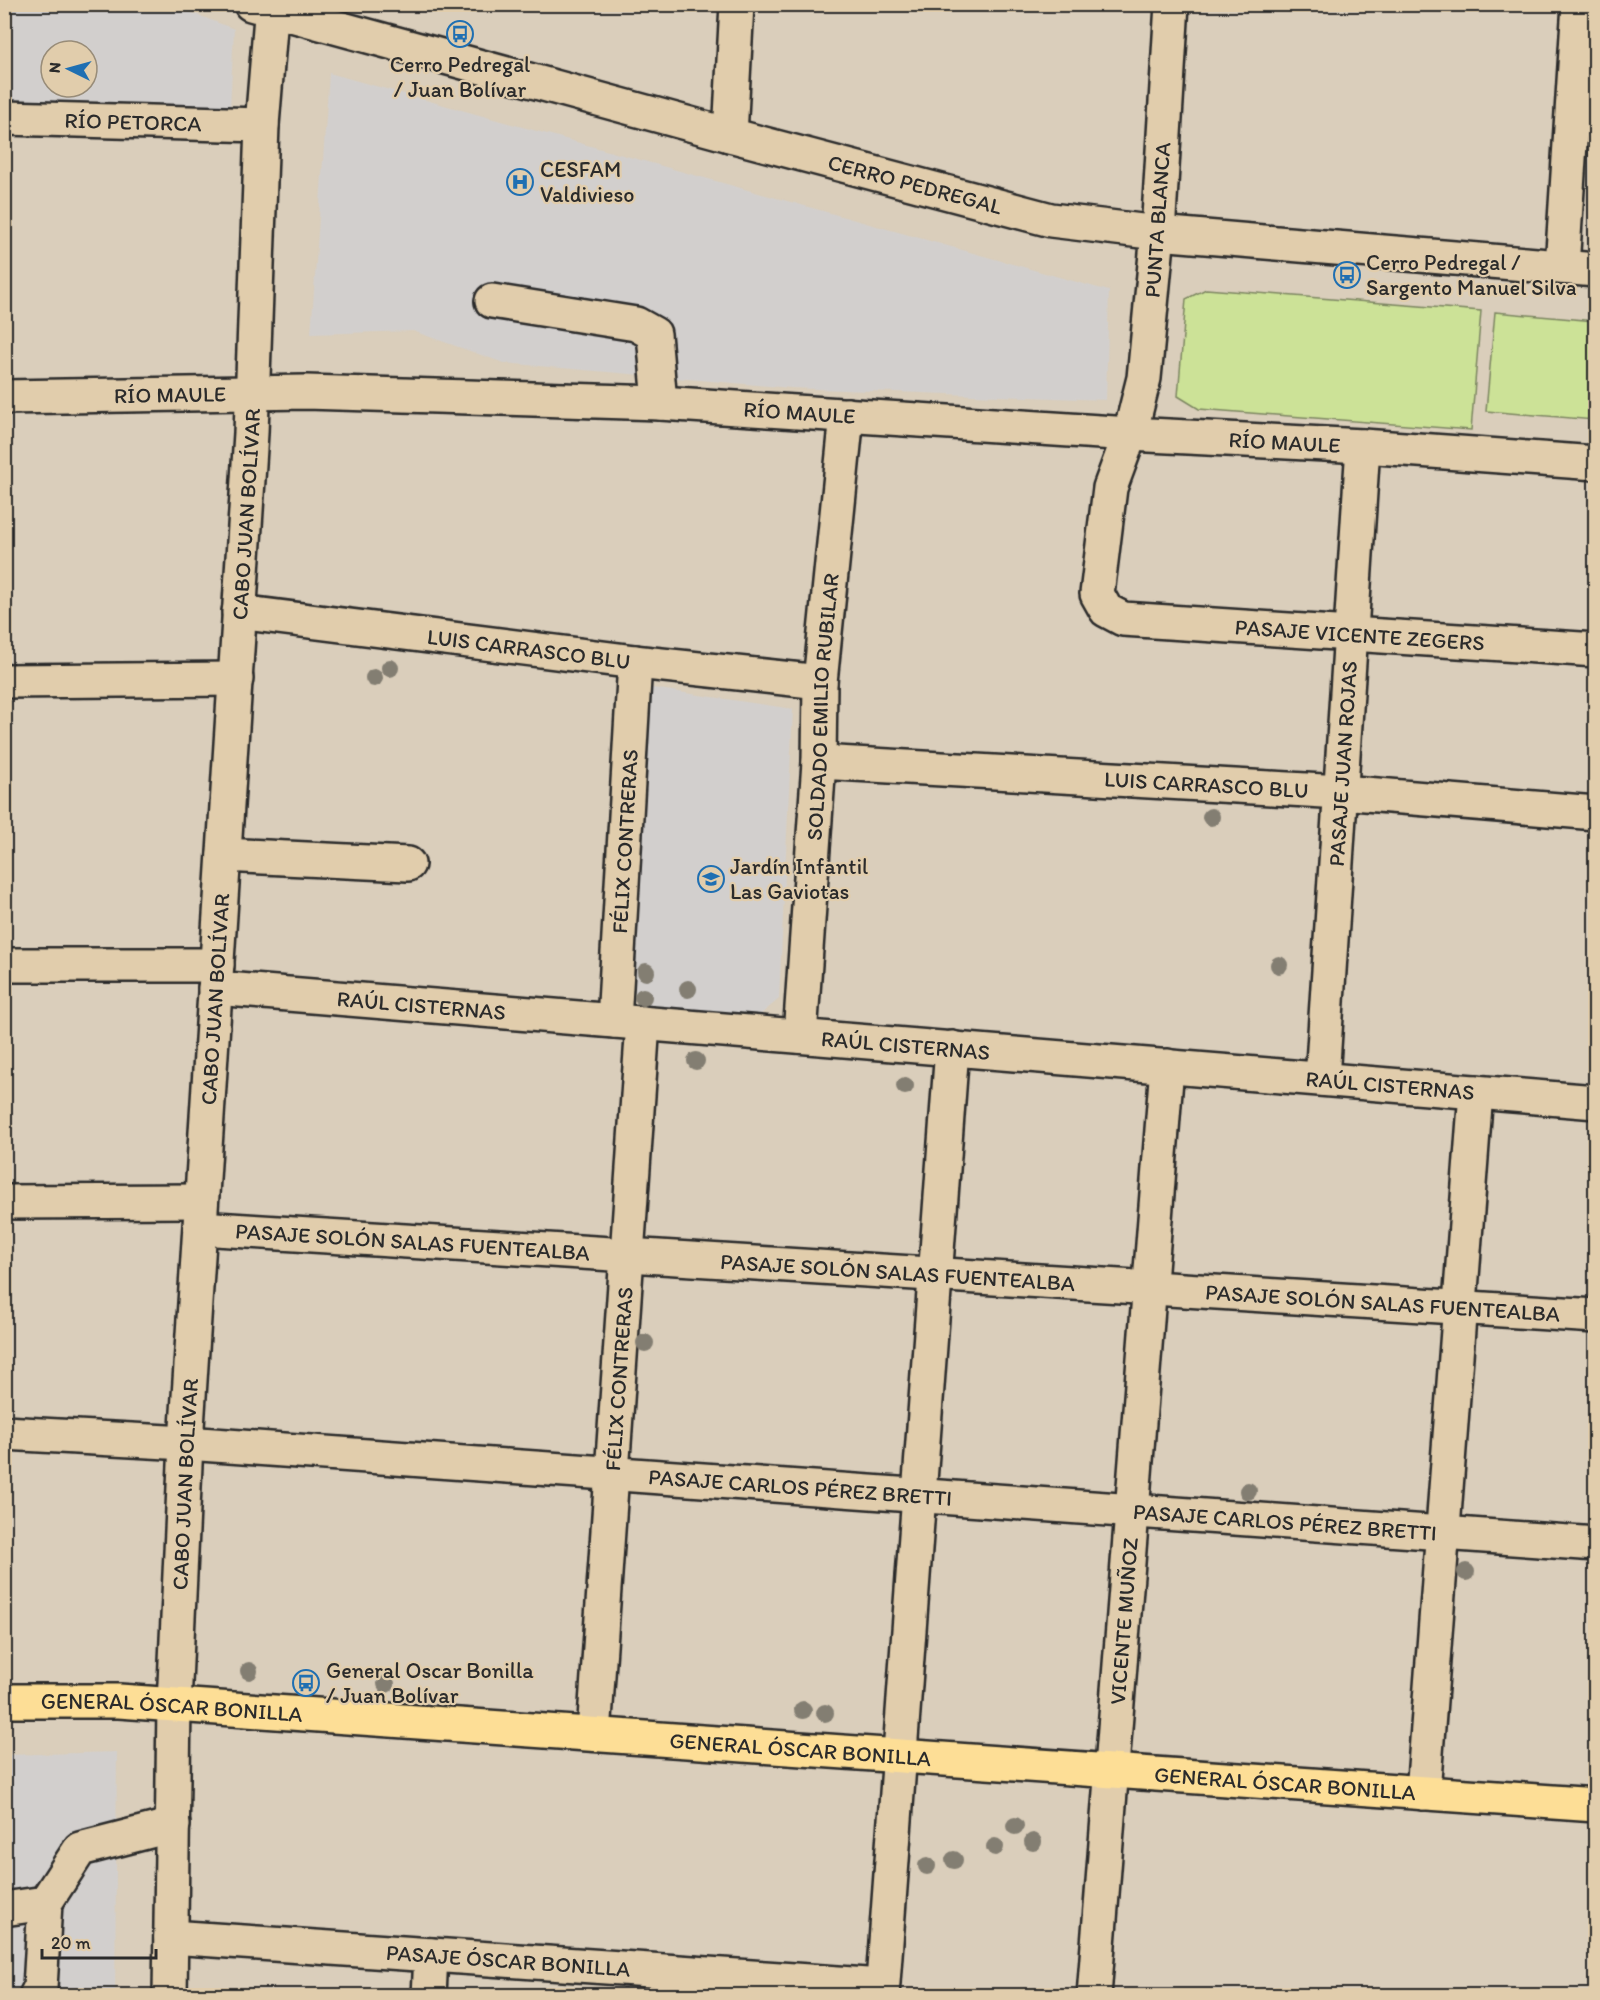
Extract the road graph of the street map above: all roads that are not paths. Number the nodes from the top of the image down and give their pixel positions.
1 (737, 4) edge
2 (1172, 4) edge
3 (1579, 4) edge
4 (265, 6) edge
5 (4, 118) edge
6 (262, 125) junction
7 (730, 135) junction
8 (1158, 232) junction
9 (1562, 267) junction
10 (1596, 270) edge
11 (492, 301) dead end
12 (254, 393) junction
13 (4, 397) edge
14 (660, 403) junction
15 (847, 415) junction
16 (1130, 434) junction
17 (1363, 446) junction
18 (1596, 463) edge
19 (239, 612) junction
20 (1123, 619) joint
21 (1351, 634) junction
22 (1596, 650) edge
23 (635, 662) junction
24 (236, 679) junction
25 (4, 681) edge
26 (820, 682) junction
27 (819, 762) junction
28 (1341, 792) junction
29 (1596, 813) edge
30 (224, 855) junction
31 (408, 864) dead end
32 (4, 965) edge
33 (216, 977) junction
34 (629, 1022) junction
35 (800, 1036) junction
36 (952, 1048) junction
37 (1167, 1066) junction
38 (1322, 1079) junction
39 (1476, 1092) junction
40 (1596, 1102) edge
41 (4, 1202) edge
42 (200, 1214) junction
43 (627, 1255) junction
44 (935, 1274) junction
45 (1149, 1287) junction
46 (1460, 1307) junction
47 (1596, 1316) edge
48 (4, 1433) edge
49 (186, 1443) junction
50 (612, 1473) junction
51 (918, 1495) junction
52 (1132, 1511) junction
53 (1442, 1533) junction
54 (1596, 1544) edge
55 (4, 1701) edge
56 (174, 1705) junction
57 (594, 1734) junction
58 (899, 1756) junction
59 (1111, 1771) junction
60 (1423, 1793) junction
61 (1596, 1805) edge
62 (173, 1825) junction
63 (45, 1904) junction
64 (4, 1909) edge
65 (171, 1937) junction
66 (431, 1955) junction
67 (668, 1983) edge
68 (882, 1991) edge
69 (36, 1995) edge
70 (170, 1995) edge
71 (429, 1995) edge
72 (1094, 1995) edge

1 - 7 street
2 - 8 street, PUNTA BLANCA
3 - 9 street
4 - 6 street, CABO JUAN BOLÍVAR
4 - 7 street, CERRO PEDREGAL
5 - 6 street, RÍO PETORCA
6 - 12 street, CABO JUAN BOLÍVAR
7 - 8 street, CERRO PEDREGAL
8 - 9 street, CERRO PEDREGAL
8 - 16 street, PUNTA BLANCA
9 - 10 street, CERRO PEDREGAL
11 - 14 street
12 - 13 street, RÍO MAULE
12 - 14 street, RÍO MAULE
12 - 19 street, CABO JUAN BOLÍVAR
14 - 15 street, RÍO MAULE
15 - 16 street, RÍO MAULE
15 - 26 street, SOLDADO EMILIO RUBILAR
16 - 17 street, RÍO MAULE
16 - 20 street, PUNTA BLANCA
17 - 18 street, RÍO MAULE
17 - 21 street, PASAJE JUAN ROJAS
19 - 23 street, LUIS CARRASCO BLU
19 - 24 street, CABO JUAN BOLÍVAR
20 - 21 street, PASAJE VICENTE ZEGERS
21 - 22 street, PASAJE VICENTE ZEGERS
21 - 28 street, PASAJE JUAN ROJAS
23 - 26 street, LUIS CARRASCO BLU
23 - 34 street, FÉLIX CONTRERAS
24 - 25 street
24 - 30 street, CABO JUAN BOLÍVAR
26 - 27 street, SOLDADO EMILIO RUBILAR
27 - 28 street, LUIS CARRASCO BLU
27 - 35 street, SOLDADO EMILIO RUBILAR
28 - 29 street, LUIS CARRASCO BLU
28 - 38 street, PASAJE JUAN ROJAS
30 - 31 street
30 - 33 street, CABO JUAN BOLÍVAR
32 - 33 street, RAÚL CISTERNAS
33 - 34 street, RAÚL CISTERNAS
33 - 42 street, CABO JUAN BOLÍVAR
34 - 35 street, RAÚL CISTERNAS
34 - 43 street, FÉLIX CONTRERAS
35 - 36 street, RAÚL CISTERNAS
36 - 37 street, RAÚL CISTERNAS
36 - 44 street
37 - 38 street, RAÚL CISTERNAS
37 - 45 street, VICENTE MUÑOZ
38 - 39 street, RAÚL CISTERNAS
39 - 40 street, RAÚL CISTERNAS
39 - 46 street
41 - 42 street, PASAJE SOLÓN SALAS FUENTEALBA
42 - 43 street, PASAJE SOLÓN SALAS FUENTEALBA
42 - 49 street, CABO JUAN BOLÍVAR
43 - 44 street, PASAJE SOLÓN SALAS FUENTEALBA
43 - 50 street, FÉLIX CONTRERAS
44 - 45 street, PASAJE SOLÓN SALAS FUENTEALBA
44 - 51 street
45 - 46 street, PASAJE SOLÓN SALAS FUENTEALBA
45 - 52 street, VICENTE MUÑOZ
46 - 47 street, PASAJE SOLÓN SALAS FUENTEALBA
46 - 53 street
48 - 49 street, PASAJE CARLOS PÉREZ BRETTI
49 - 50 street, PASAJE CARLOS PÉREZ BRETTI
49 - 56 street, CABO JUAN BOLÍVAR
50 - 51 street, PASAJE CARLOS PÉREZ BRETTI
50 - 57 street, FÉLIX CONTRERAS
51 - 52 street, PASAJE CARLOS PÉREZ BRETTI
51 - 58 street
52 - 53 street, PASAJE CARLOS PÉREZ BRETTI
52 - 59 street, VICENTE MUÑOZ
53 - 54 street, PASAJE CARLOS PÉREZ BRETTI
53 - 60 street
55 - 56 main road, GENERAL ÓSCAR BONILLA
56 - 57 main road, GENERAL ÓSCAR BONILLA
56 - 62 street, CABO JUAN BOLÍVAR
57 - 58 main road, GENERAL ÓSCAR BONILLA
58 - 59 main road, GENERAL ÓSCAR BONILLA
58 - 68 street
59 - 60 main road, GENERAL ÓSCAR BONILLA
59 - 72 street, VICENTE MUÑOZ
60 - 61 main road, GENERAL ÓSCAR BONILLA
62 - 63 street
62 - 65 street, CABO JUAN BOLÍVAR
63 - 64 street
63 - 69 street
65 - 66 street, PASAJE ÓSCAR BONILLA
65 - 70 street, CABO JUAN BOLÍVAR
66 - 67 street, PASAJE ÓSCAR BONILLA
66 - 71 street
67 - 68 street, PASAJE ÓSCAR BONILLA

